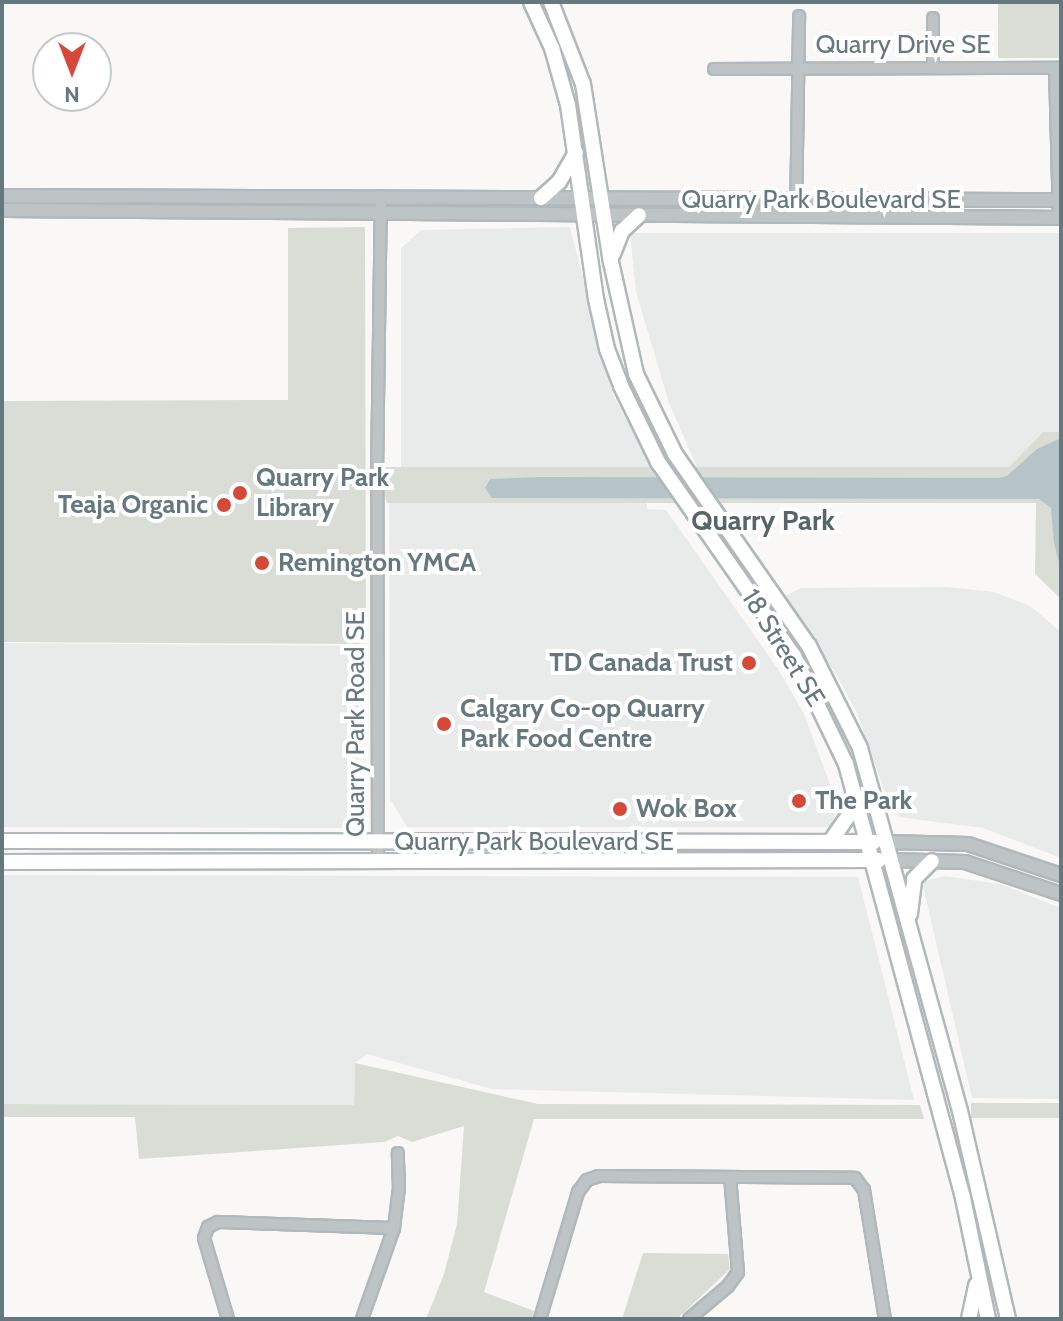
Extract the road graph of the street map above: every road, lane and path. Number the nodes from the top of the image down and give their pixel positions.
1 (531, 2) edge
2 (551, 2) edge
3 (799, 16) dead end
4 (933, 18) dead end
5 (798, 67) junction
6 (933, 67) junction
7 (1058, 68) edge
8 (714, 69) dead end
9 (576, 152) junction
10 (155, 195) junction
11 (2, 196) edge
12 (381, 196) junction
13 (541, 198) junction
14 (602, 198) junction
15 (1060, 200) edge
16 (798, 201) junction
17 (582, 206) junction
18 (2, 210) edge
19 (154, 212) junction
20 (382, 212) junction
21 (605, 215) junction
22 (639, 215) junction
23 (796, 217) junction
24 (1060, 218) edge
25 (611, 262) junction
26 (854, 791) junction
27 (2, 841) edge
28 (378, 842) junction
29 (830, 842) junction
30 (867, 842) junction
31 (886, 842) junction
32 (378, 860) junction
33 (872, 860) junction
34 (891, 860) junction
35 (932, 861) junction
36 (2, 862) edge
37 (1061, 875) edge
38 (1061, 894) edge
39 (910, 931) junction
40 (398, 1153) dead end
41 (730, 1177) junction
42 (394, 1228) junction
43 (977, 1268) junction
44 (228, 1319) edge
45 (362, 1319) edge
46 (540, 1319) edge
47 (689, 1319) edge
48 (885, 1319) edge
49 (969, 1319) edge
50 (988, 1319) edge
51 (1008, 1319) edge

1 - 9 main road, 18 Street SE
2 - 14 main road, 18 Street SE
3 - 5 street
4 - 6 street
5 - 6 street, Quarry Drive SE
5 - 8 street
5 - 16 street, Quarry Drive SE
6 - 7 street, Quarry Drive SE
7 - 15 street
9 - 13 main road
9 - 17 main road, 18 Street SE
10 - 11 street
10 - 12 street
10 - 19 street
12 - 13 street
12 - 20 street, Quarry Park Road SE
13 - 17 street
14 - 16 street, Quarry Park Boulevard SE
14 - 17 street, Quarry Park Boulevard SE
14 - 21 main road, 18 Street SE
15 - 16 street, Quarry Park Boulevard SE
15 - 24 street
16 - 23 street, Quarry Drive SE
17 - 20 street
17 - 21 street, Quarry Park Boulevard SE
17 - 26 main road, 18 Street SE
18 - 19 street
19 - 20 street
20 - 28 street, Quarry Park Road SE
21 - 22 street, Quarry Park Boulevard SE
21 - 25 main road, 18 Street SE
22 - 23 street, Quarry Park Boulevard SE
22 - 25 main road
23 - 24 street, Quarry Park Boulevard SE
25 - 31 main road, 18 Street SE
26 - 29 main road
26 - 30 main road, 18 Street SE
27 - 28 main road, Quarry Park Boulevard SE
28 - 29 main road, Quarry Park Boulevard SE
28 - 32 street, Quarry Park Road SE
29 - 30 main road, Quarry Park Boulevard SE
30 - 31 main road, Quarry Park Boulevard SE
30 - 33 main road, 18 Street SE
31 - 34 main road, 18 Street SE
31 - 37 street, Quarry Park Boulevard SE
32 - 33 main road, Quarry Park Boulevard SE
32 - 36 main road, Quarry Park Boulevard SE
33 - 34 main road, Quarry Park Boulevard SE
33 - 43 main road, 18 Street SE
34 - 35 street, Quarry Park Boulevard SE
34 - 39 main road, 18 Street SE
35 - 38 street, Quarry Park Boulevard SE
35 - 39 main road
39 - 51 main road, 18 Street SE
40 - 42 street
41 - 46 street
41 - 47 street
41 - 48 street
42 - 44 street
42 - 45 street
43 - 49 main road
43 - 50 main road, 18 Street SE

